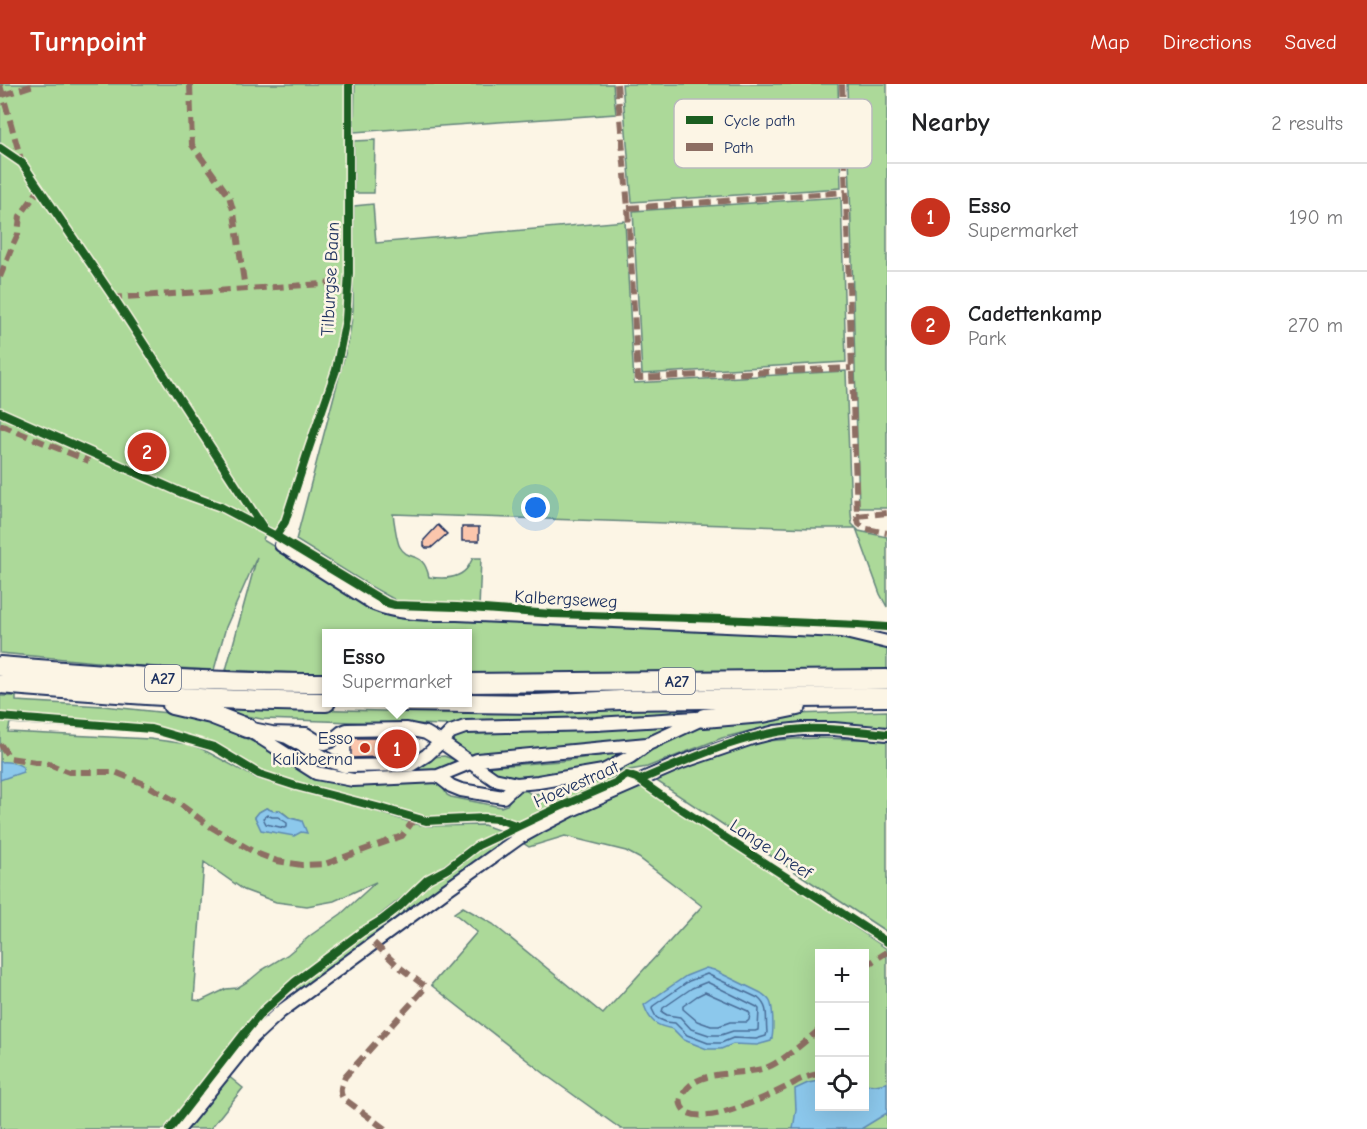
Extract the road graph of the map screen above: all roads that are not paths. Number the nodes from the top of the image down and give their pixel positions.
1 (281, 545) dead end
2 (887, 642) edge
3 (0, 666) edge
4 (887, 679) edge
5 (322, 683) edge
6 (472, 683) edge
7 (0, 684) edge
8 (123, 694) junction
9 (887, 697) edge
10 (844, 698) junction
11 (322, 702) edge
12 (472, 703) edge
13 (704, 718) junction
14 (247, 728) junction
15 (272, 732) junction
16 (887, 734) edge
17 (441, 742) junction
18 (648, 744) junction
19 (469, 763) junction
20 (438, 776) junction
21 (517, 784) junction
22 (180, 1129) edge

1 - 2 street, Kalbergseweg
3 - 5 highway, A27
4 - 6 highway, A27
7 - 8 highway, A27
8 - 11 highway, A27
8 - 14 highway, A27
9 - 10 highway, A27
10 - 12 highway, A27
10 - 13 highway, A27
13 - 17 street, A27
13 - 18 street, A27
14 - 15 street, A27
14 - 20 street, A27
15 - 17 street, A27
15 - 17 street, A27
16 - 22 street, Hoevestraat
17 - 19 street, A27
18 - 19 street, A27
18 - 21 street, A27
19 - 20 street, A27
19 - 21 street, A27
20 - 21 street, A27

